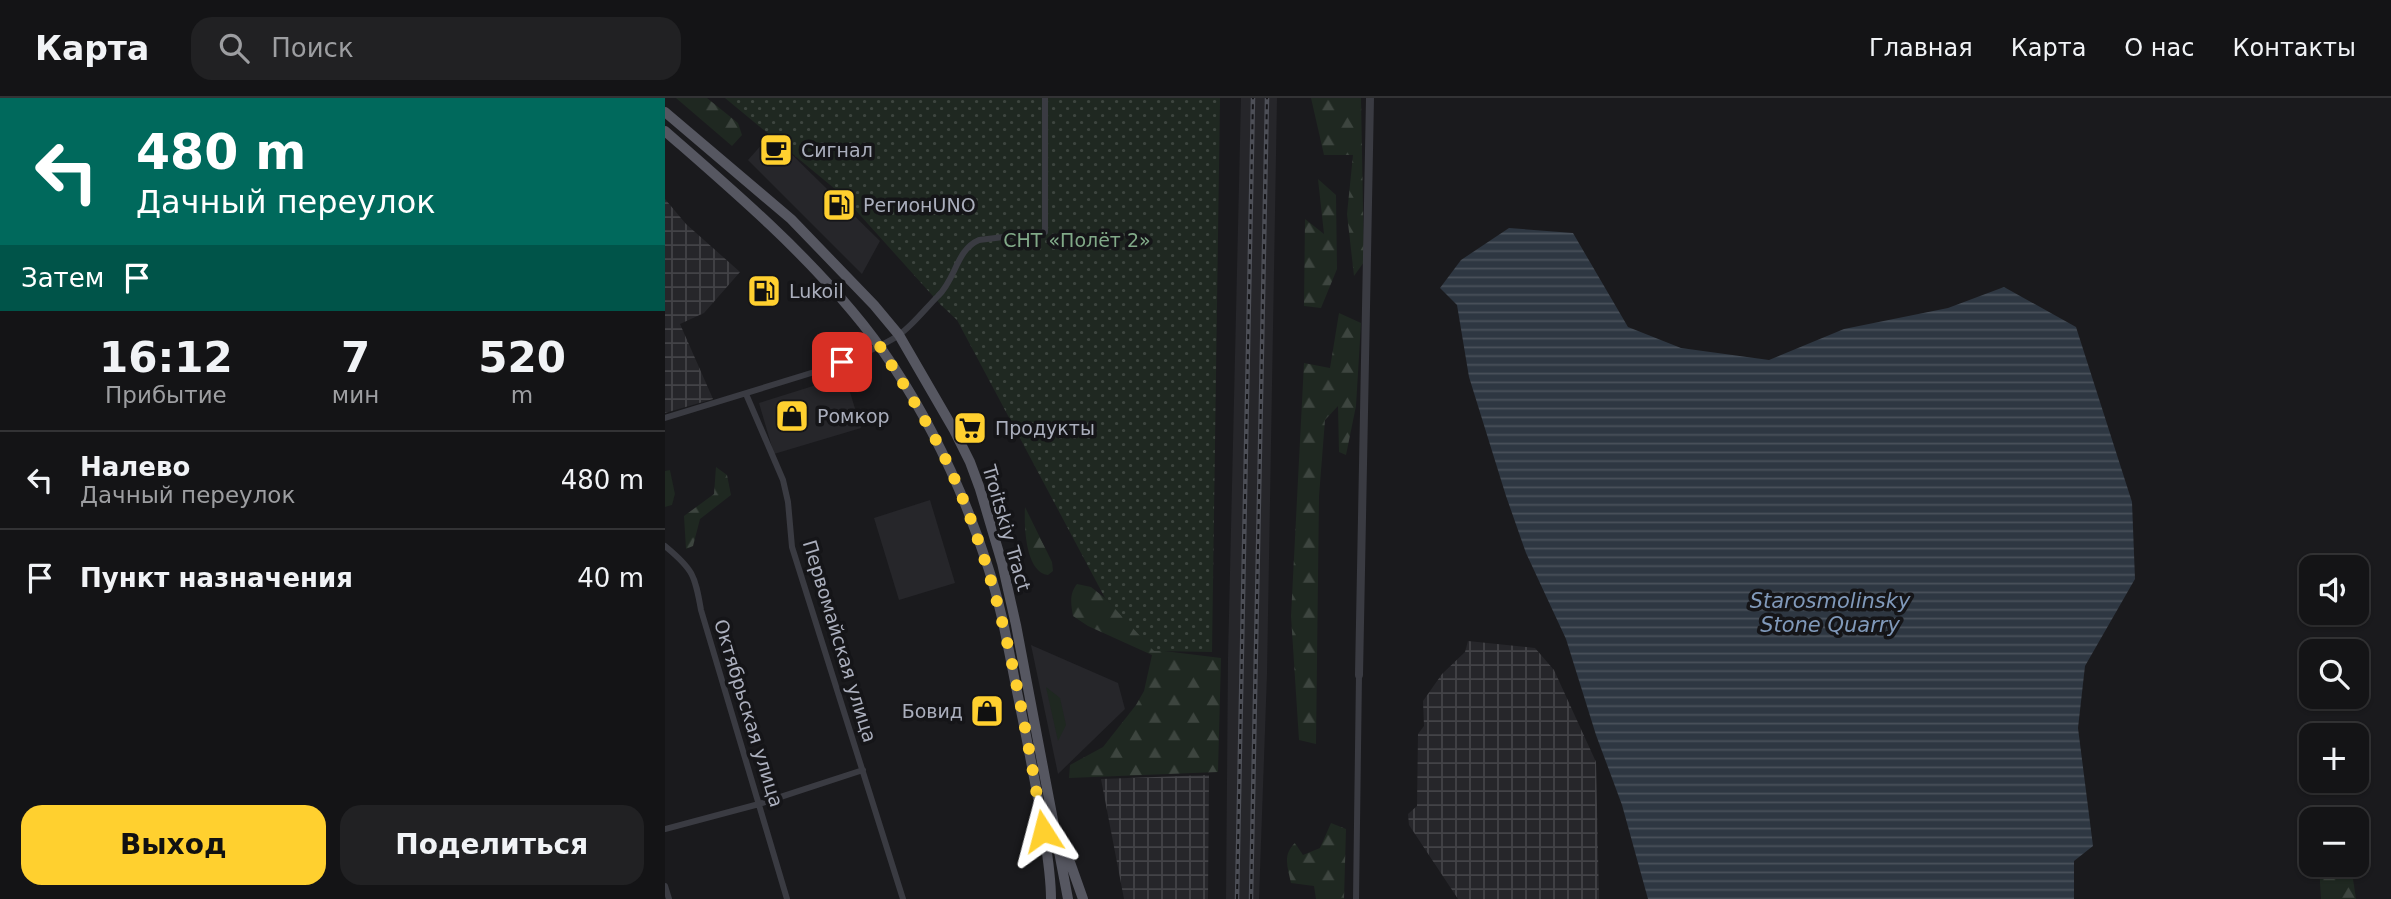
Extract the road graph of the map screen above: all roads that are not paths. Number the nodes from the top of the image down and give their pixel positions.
1 (1045, 98) edge
2 (1370, 98) edge
3 (665, 112) edge
4 (665, 131) edge
5 (899, 335) junction
6 (879, 345) junction
7 (746, 394) junction
8 (665, 418) edge
9 (665, 546) edge
10 (1359, 675) joint
11 (863, 770) junction
12 (759, 804) junction
13 (1051, 814) junction
14 (665, 829) edge
15 (665, 886) edge
16 (669, 899) edge
17 (787, 899) edge
18 (903, 899) edge
19 (1051, 899) edge
20 (1068, 899) edge
21 (1083, 899) edge
22 (1356, 899) edge

1 - 5 street
2 - 10 street
3 - 5 main road, Troitskiy Tract
4 - 6 main road, Troitskiy Tract
5 - 6 street
5 - 13 main road, Troitskiy Tract
6 - 7 street
6 - 19 main road, Troitskiy Tract
7 - 8 street
7 - 11 street, Первомайская улица
9 - 12 street, Октябрьская улица
10 - 22 street
11 - 12 street
11 - 18 street, Первомайская улица
12 - 14 street
12 - 17 street, Октябрьская улица
13 - 20 main road, Troitskiy Tract
13 - 21 main road
15 - 16 street

